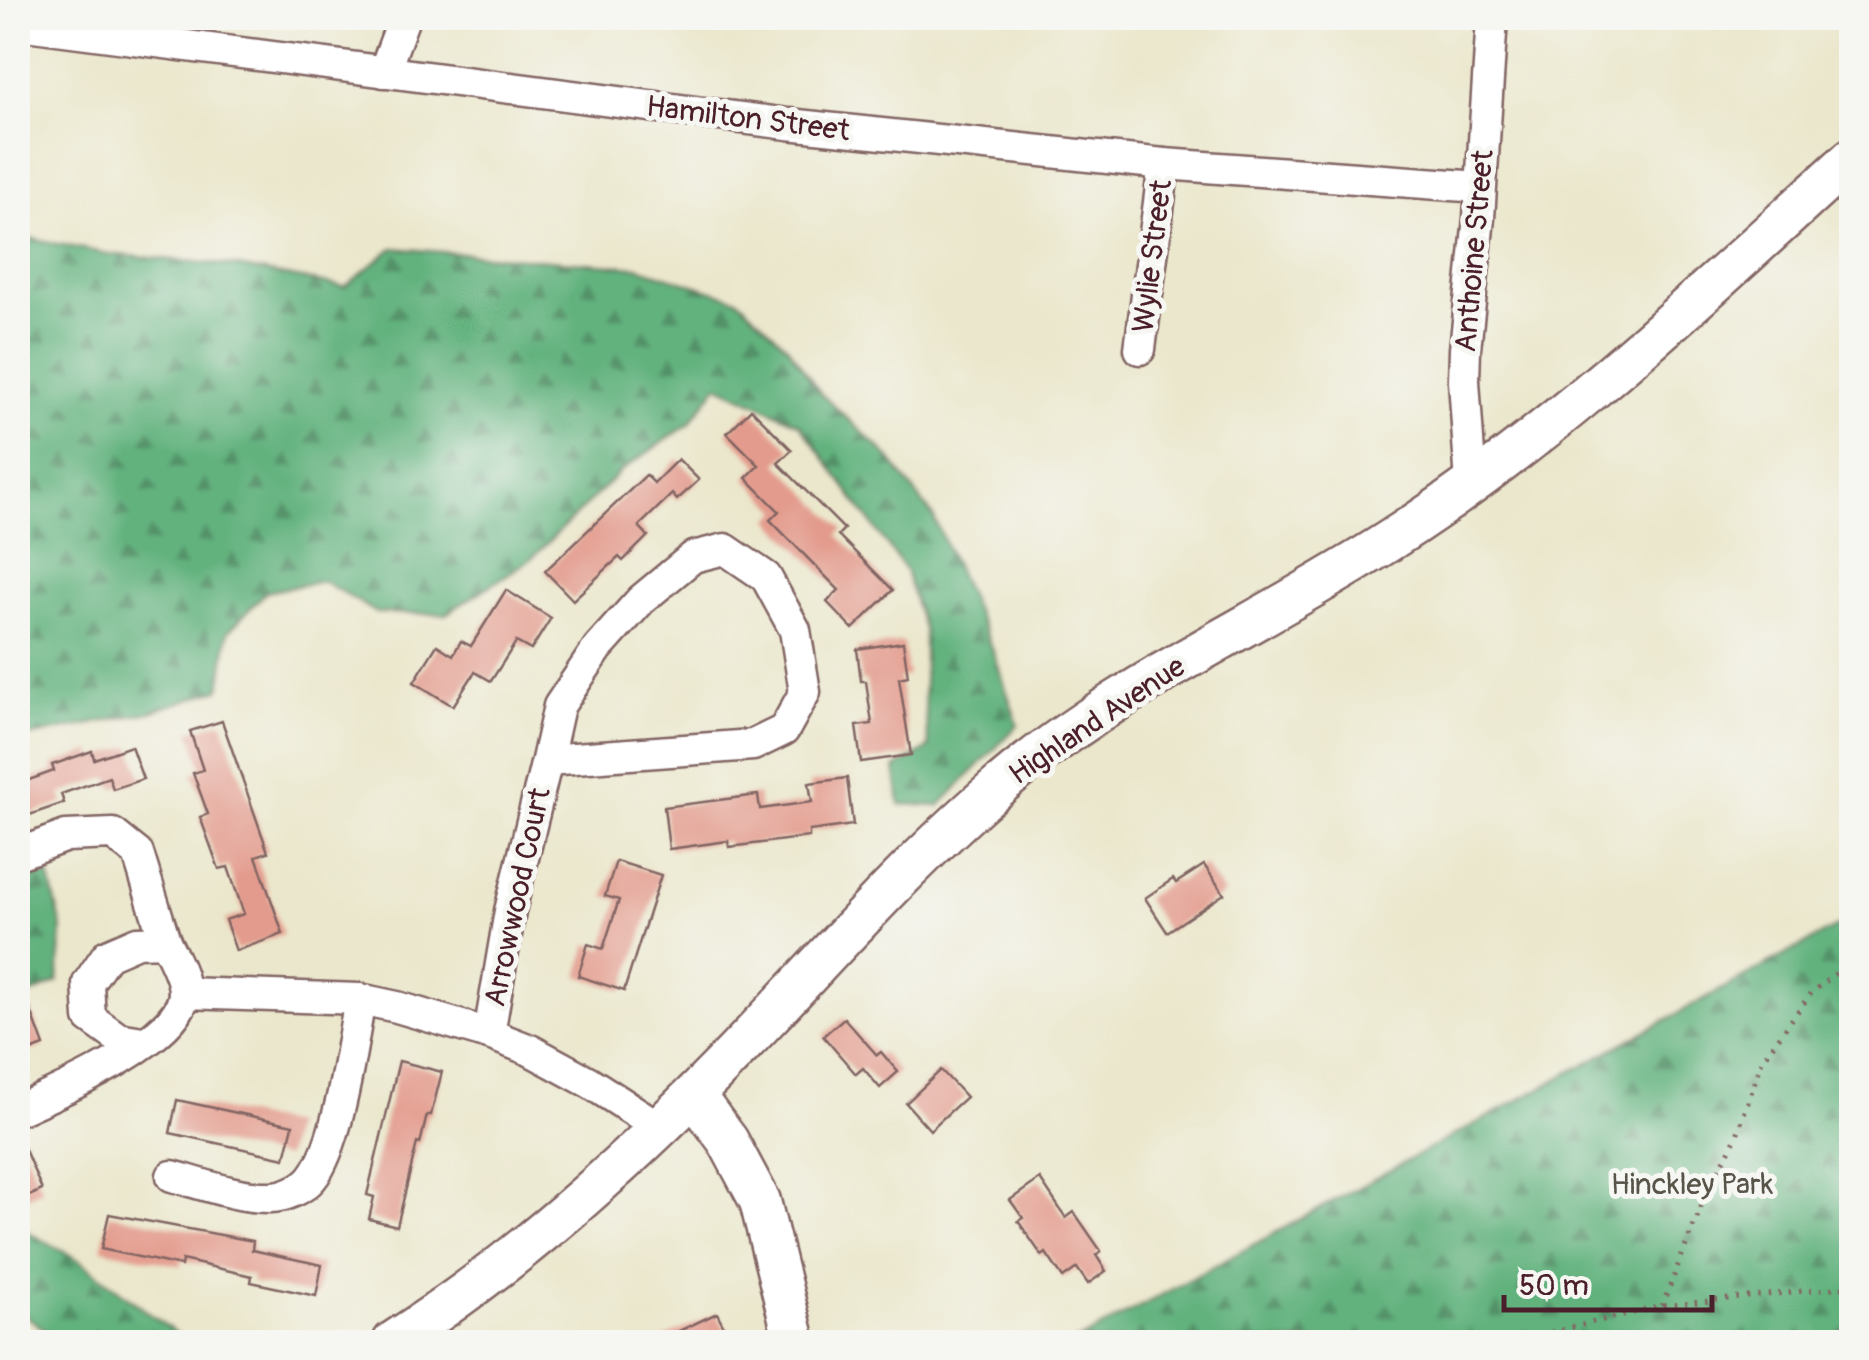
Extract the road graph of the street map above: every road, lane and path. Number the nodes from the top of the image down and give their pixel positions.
1 (404, 18) edge
2 (1492, 18) edge
3 (18, 24) edge
4 (384, 72) junction
5 (1852, 158) edge
6 (1164, 164) junction
7 (1480, 188) junction
8 (1140, 349) dead end
9 (1471, 484) junction
10 (547, 760) junction
11 (18, 854) edge
12 (165, 941) junction
13 (1852, 960) edge
14 (184, 993) junction
15 (360, 999) junction
16 (489, 1034) junction
17 (143, 1042) junction
18 (694, 1095) junction
19 (18, 1110) edge
20 (659, 1128) junction
21 (172, 1176) dead end
22 (1852, 1286) edge
23 (1662, 1306) junction
24 (393, 1342) edge
25 (795, 1342) edge
26 (1510, 1342) edge

1 - 4 street
2 - 7 street, Anthoine Street
3 - 4 street, Hamilton Street
4 - 6 street, Hamilton Street
5 - 9 street, Highland Avenue
6 - 7 street, Hamilton Street
6 - 8 street, Wylie Street
7 - 9 street, Anthoine Street
9 - 18 street, Highland Avenue
10 - 10 street, Arrowwood Court
10 - 16 street, Arrowwood Court
11 - 12 street
12 - 14 street
12 - 17 street
13 - 23 path
14 - 15 street
14 - 17 street
15 - 16 street
15 - 21 street
16 - 20 street
17 - 19 street
18 - 20 street, Highland Avenue
18 - 25 street
20 - 24 street, Highland Avenue
22 - 23 path
23 - 26 path

